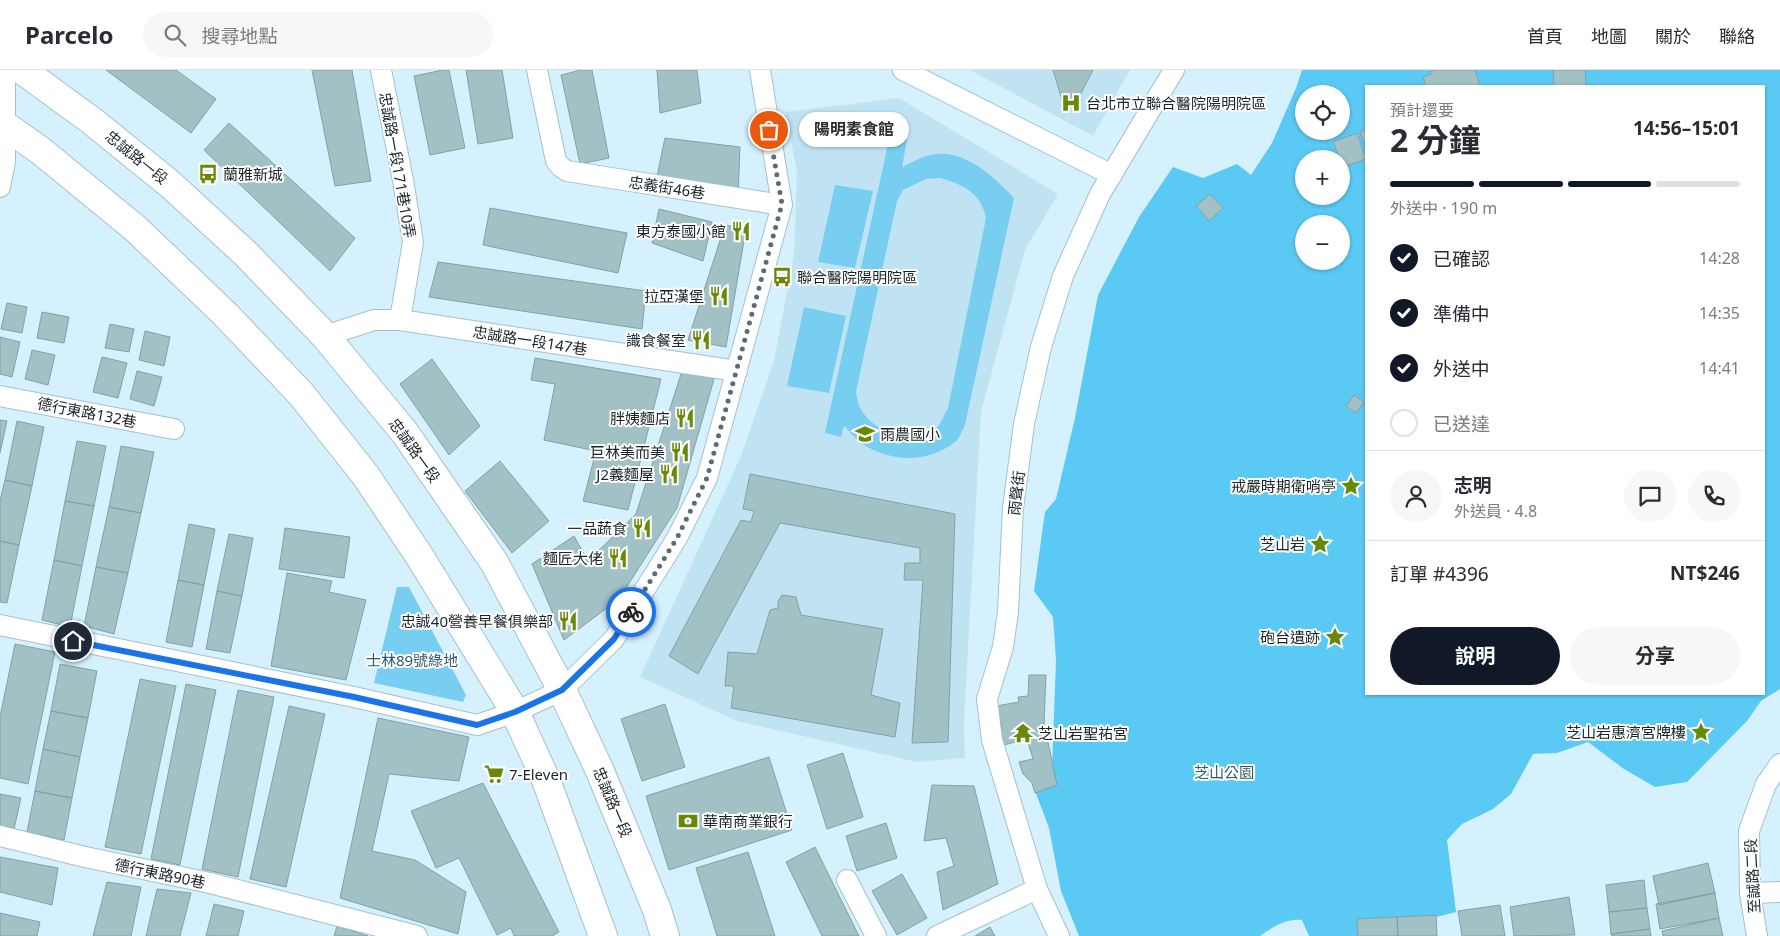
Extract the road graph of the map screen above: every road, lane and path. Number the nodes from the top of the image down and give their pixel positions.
1 (5, 70) edge
2 (22, 70) edge
3 (381, 70) edge
4 (537, 70) edge
5 (903, 70) edge
6 (1174, 70) edge
7 (764, 71) edge
8 (3, 123) edge
9 (1112, 175) junction
10 (0, 187) edge
11 (782, 204) junction
12 (400, 320) junction
13 (325, 336) junction
14 (737, 371) junction
15 (0, 396) edge
16 (174, 429) dead end
17 (0, 625) edge
18 (562, 690) junction
19 (515, 712) junction
20 (1780, 764) edge
21 (0, 836) edge
22 (847, 880) dead end
23 (1037, 889) junction
24 (1780, 892) edge
25 (1750, 893) junction
26 (417, 936) edge
27 (604, 936) edge
28 (665, 936) edge
29 (876, 936) edge
30 (937, 936) edge
31 (1059, 936) edge
32 (1757, 936) edge

1 - 8 street
2 - 13 street, 忠誠路一段
3 - 12 street, 忠誠路一段171巷10弄
4 - 11 street, 忠義街46巷
5 - 9 street
6 - 9 street, 雨聲街
7 - 11 street
8 - 10 street
8 - 19 street
9 - 23 street, 雨聲街
11 - 14 street
12 - 13 street, 忠誠路一段147巷
12 - 14 street, 忠誠路一段147巷
13 - 18 street, 忠誠路一段
14 - 18 street
15 - 16 street, 德行東路132巷
17 - 19 street
18 - 19 street
18 - 28 street, 忠誠路一段
19 - 27 street
20 - 25 street, 至誠路二段
21 - 26 street, 德行東路90巷
22 - 29 street
23 - 30 street
23 - 31 street, 雨聲街
24 - 25 street
25 - 32 street, 至誠路二段

